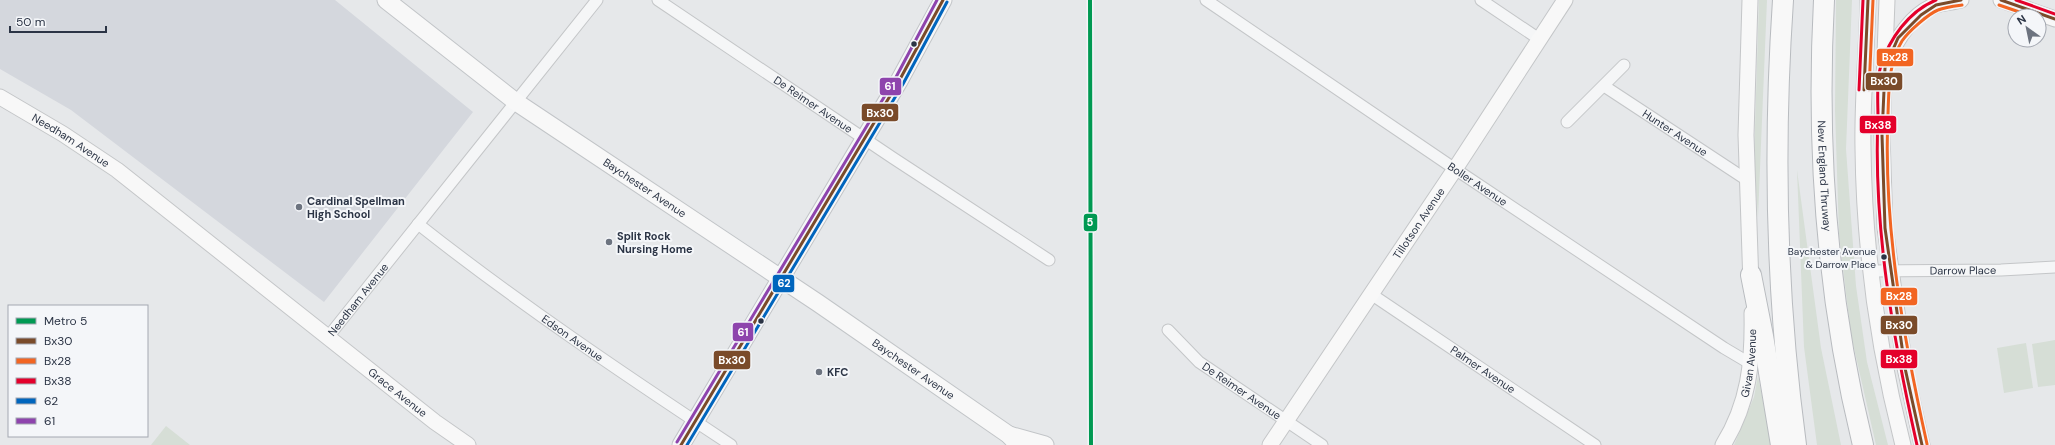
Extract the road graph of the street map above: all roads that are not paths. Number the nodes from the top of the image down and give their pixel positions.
1 (386, 0) edge
2 (597, 0) edge
3 (658, 0) edge
4 (942, 0) edge
5 (1206, 0) edge
6 (1481, 0) edge
7 (1565, 0) edge
8 (1750, 0) edge
9 (1783, 0) edge
10 (1824, 0) edge
11 (1868, 0) edge
12 (1887, 0) edge
13 (1961, 0) edge
14 (2001, 0) edge
15 (2055, 19) edge
16 (1539, 39) junction
17 (1624, 65) dead end
18 (1885, 68) junction
19 (1604, 86) junction
20 (0, 97) edge
21 (516, 102) junction
22 (1567, 122) dead end
23 (864, 138) junction
24 (1455, 169) junction
25 (1747, 180) junction
26 (418, 224) junction
27 (1049, 260) dead end
28 (2055, 267) edge
29 (1870, 271) junction
30 (1890, 271) junction
31 (1750, 275) junction
32 (781, 279) junction
33 (1372, 294) junction
34 (1168, 330) dead end
35 (328, 337) junction
36 (1751, 364) junction
37 (696, 421) junction
38 (1286, 421) junction
39 (1014, 440) edge
40 (468, 445) edge
41 (681, 445) edge
42 (731, 445) edge
43 (1045, 445) edge
44 (1270, 445) edge
45 (1322, 445) edge
46 (1595, 445) edge
47 (1723, 445) edge
48 (1781, 445) edge
49 (1796, 445) edge
50 (1863, 445) edge
51 (1903, 445) edge
52 (1922, 445) edge

1 - 21 main road, Baychester Avenue
2 - 21 street, Needham Avenue
3 - 23 street, De Reimer Avenue
4 - 23 main road
5 - 24 street, Boller Avenue
6 - 16 street
7 - 16 main road, Tillotson Avenue
8 - 25 main road
9 - 49 highway
10 - 50 highway, New England Thruway
11 - 29 main road
12 - 18 main road
13 - 18 main road
14 - 15 main road
16 - 24 main road, Tillotson Avenue
17 - 19 street
18 - 30 main road
19 - 22 street
19 - 25 street, Hunter Avenue
20 - 35 main road, Needham Avenue
21 - 26 street, Needham Avenue
21 - 32 main road, Baychester Avenue
23 - 27 street, De Reimer Avenue
23 - 32 main road
24 - 33 main road, Tillotson Avenue
24 - 36 street, Boller Avenue
25 - 31 main road
26 - 35 street, Needham Avenue
26 - 37 street, Edson Avenue
28 - 30 street, Darrow Place
29 - 30 street, Darrow Place
29 - 51 main road
30 - 52 main road
31 - 36 main road, Givan Avenue
31 - 48 highway
32 - 37 main road
32 - 39 main road, Baychester Avenue
33 - 38 main road, Tillotson Avenue
33 - 46 street, Palmer Avenue
34 - 38 street, De Reimer Avenue
35 - 40 main road, Grace Avenue
36 - 47 main road, Givan Avenue
37 - 41 main road
37 - 42 street, Edson Avenue
38 - 44 main road, Tillotson Avenue
38 - 45 street, De Reimer Avenue
39 - 43 main road, Baychester Avenue

